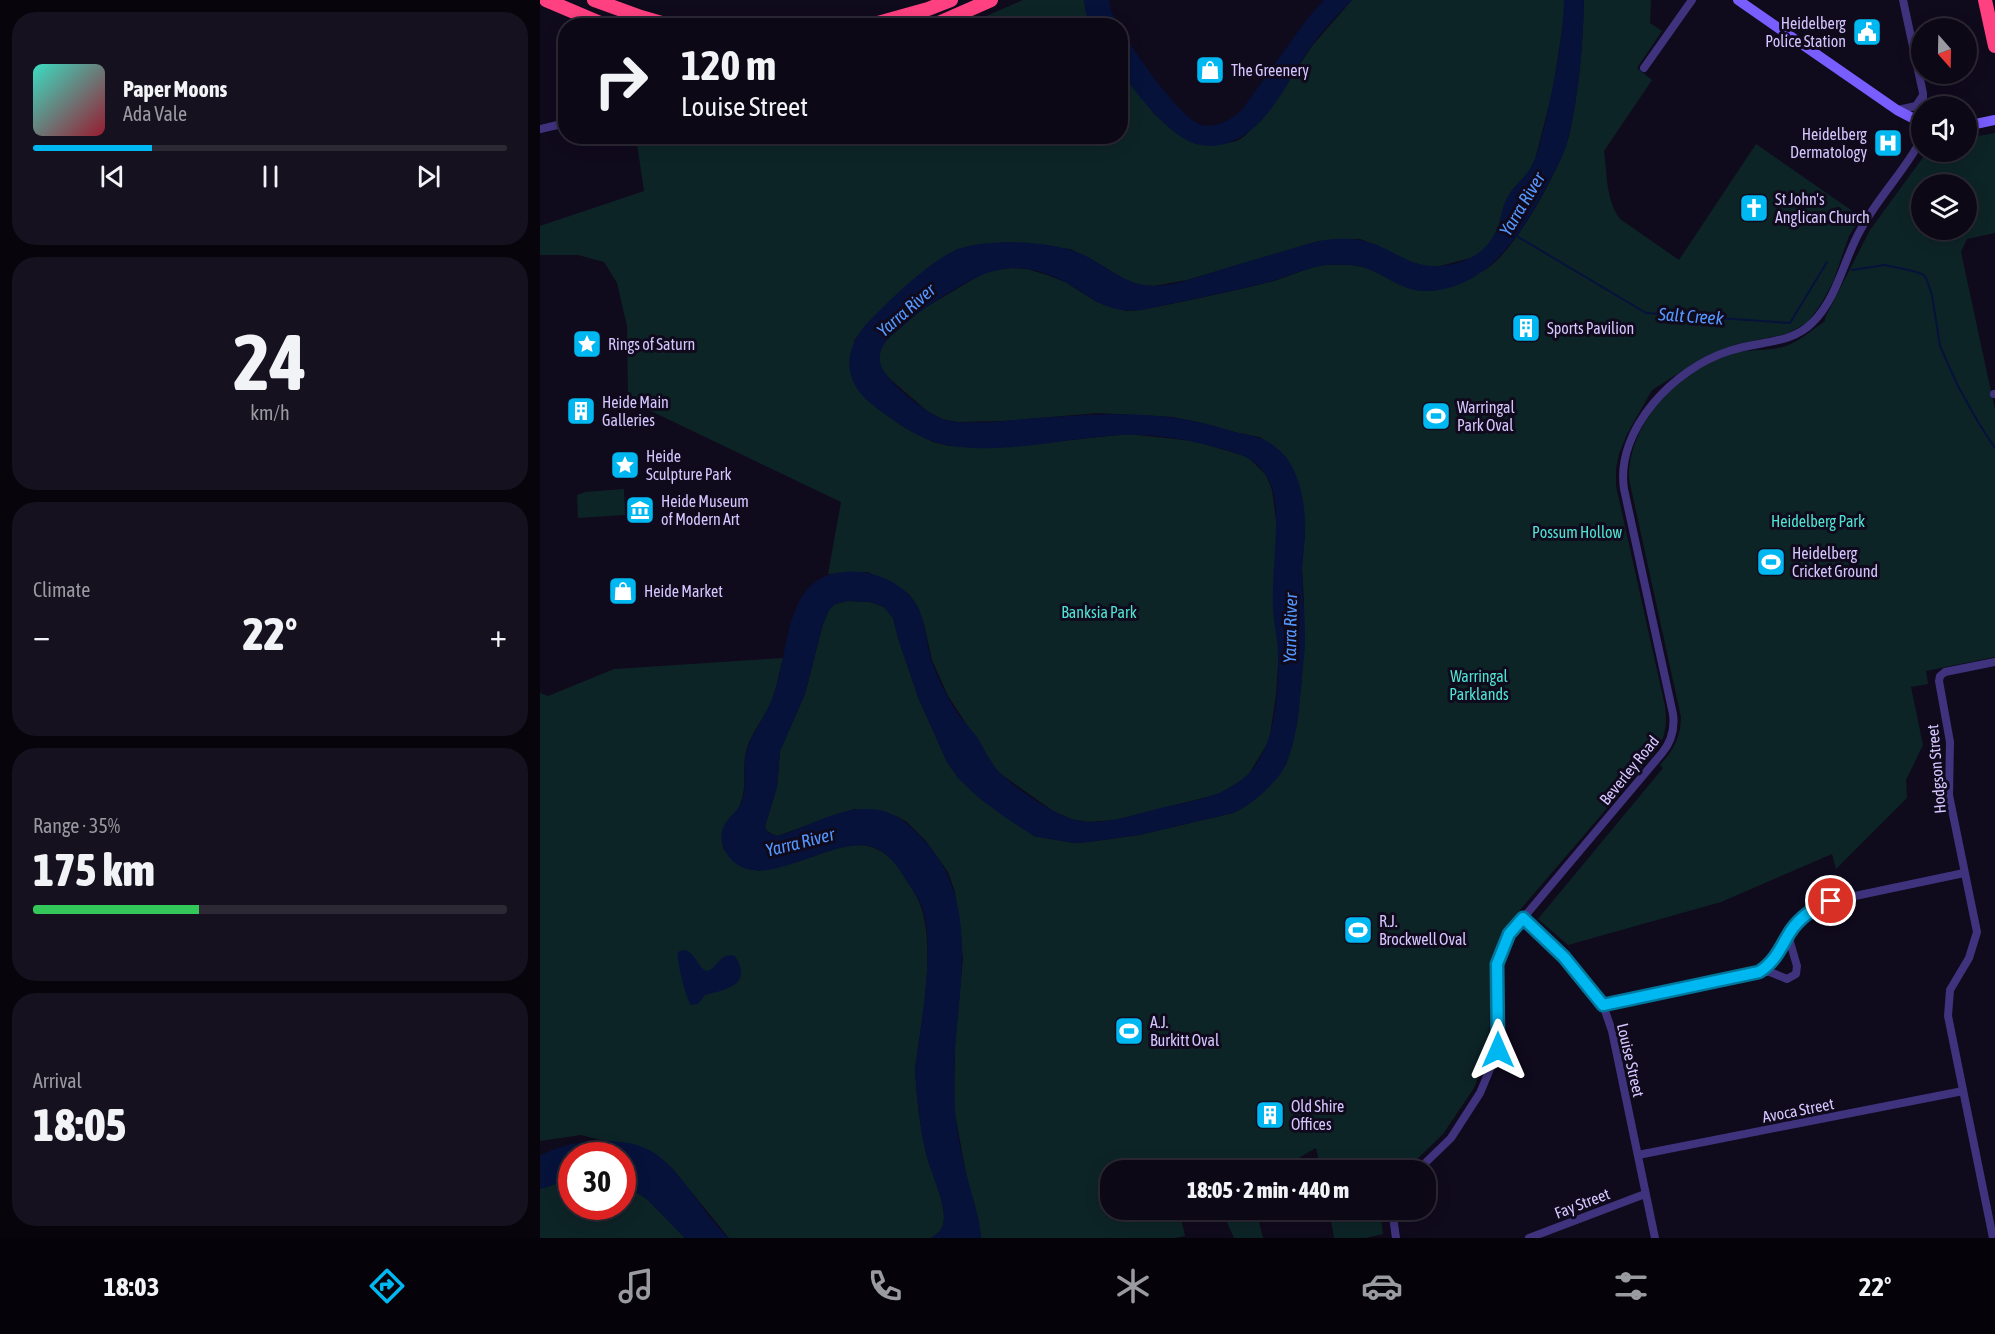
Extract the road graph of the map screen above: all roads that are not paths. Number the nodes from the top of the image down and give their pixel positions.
1 (546, 0) edge
2 (594, 0) edge
3 (951, 0) edge
4 (992, 0) edge
5 (1692, 0) edge
6 (1738, 0) edge
7 (1903, 0) edge
8 (1989, 6) edge
9 (588, 18) edge
10 (644, 18) edge
11 (896, 18) edge
12 (950, 18) edge
13 (1995, 46) edge
14 (1644, 68) dead end
15 (1923, 96) edge
16 (1911, 106) edge
17 (1897, 110) junction
18 (1911, 117) edge
19 (1995, 120) edge
20 (1977, 124) edge
21 (558, 125) edge
22 (540, 129) edge
23 (1911, 154) edge
24 (1995, 662) edge
25 (1964, 873) junction
26 (1523, 918) junction
27 (1788, 935) junction
28 (1756, 972) junction
29 (1603, 1005) junction
30 (1963, 1091) junction
31 (1638, 1155) junction
32 (1428, 1160) edge
33 (1646, 1194) junction
34 (1394, 1220) edge
35 (1396, 1238) edge
36 (1529, 1238) edge
37 (1655, 1238) edge
38 (1993, 1238) edge

1 - 9 highway
2 - 10 highway
3 - 11 highway
4 - 12 highway
5 - 14 street
6 - 17 main road
7 - 15 street
8 - 13 highway
16 - 17 street
17 - 18 main road
19 - 20 main road
21 - 22 street
23 - 26 street, Beverley Road
24 - 25 street, Hodgson Street
25 - 27 street
25 - 30 street, Hodgson Street
26 - 29 street, Louise Street
26 - 32 street, Beverley Road
27 - 28 street
27 - 28 street
28 - 29 street
29 - 31 street, Louise Street
30 - 31 street, Avoca Street
30 - 38 street, Hodgson Street
31 - 33 street, Louise Street
33 - 36 street, Fay Street
33 - 37 street, Louise Street
34 - 35 street

